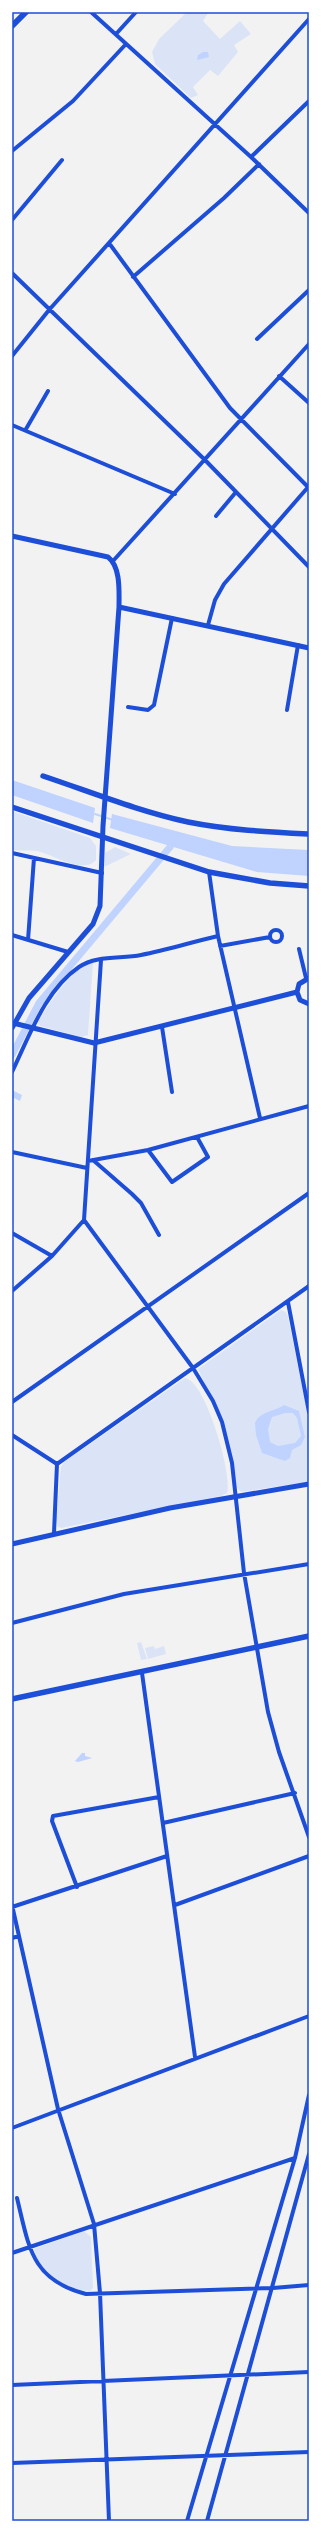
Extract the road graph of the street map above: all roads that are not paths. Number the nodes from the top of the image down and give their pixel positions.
1 (26, 12) edge
2 (91, 12) edge
3 (136, 12) edge
4 (309, 19) edge
5 (12, 26) edge
6 (116, 34) junction
7 (126, 44) junction
8 (309, 101) edge
9 (214, 123) junction
10 (12, 151) edge
11 (251, 157) junction
12 (62, 160) dead end
13 (259, 164) junction
14 (309, 213) edge
15 (12, 220) edge
16 (109, 244) junction
17 (12, 273) edge
18 (133, 277) junction
19 (309, 290) edge
20 (49, 310) junction
21 (257, 339) dead end
22 (309, 344) edge
23 (12, 356) edge
24 (279, 376) junction
25 (48, 391) dead end
26 (309, 403) edge
27 (240, 420) junction
28 (12, 425) edge
29 (26, 430) junction
30 (205, 460) junction
31 (309, 486) edge
32 (236, 492) junction
33 (175, 494) junction
34 (216, 516) dead end
35 (273, 530) junction
36 (12, 536) edge
37 (112, 561) junction
38 (309, 567) edge
39 (119, 607) junction
40 (172, 618) junction
41 (208, 625) junction
42 (298, 645) junction
43 (309, 648) edge
44 (128, 707) dead end
45 (287, 710) dead end
46 (43, 776) dead end
47 (106, 798) junction
48 (12, 807) edge
49 (309, 834) edge
50 (103, 838) junction
51 (12, 853) edge
52 (34, 858) junction
53 (209, 872) junction
54 (102, 873) junction
55 (309, 886) edge
56 (12, 935) edge
57 (218, 936) junction
58 (270, 937) dead end
59 (28, 940) junction
60 (220, 946) junction
61 (299, 949) dead end
62 (68, 952) junction
63 (101, 960) junction
64 (307, 978) edge
65 (297, 992) junction
66 (309, 1004) edge
67 (234, 1009) junction
68 (13, 1025) edge
69 (162, 1027) junction
70 (32, 1028) junction
71 (94, 1043) junction
72 (12, 1072) edge
73 (172, 1092) dead end
74 (309, 1106) edge
75 (260, 1118) junction
76 (197, 1137) junction
77 (148, 1150) junction
78 (12, 1152) edge
79 (93, 1160) junction
80 (88, 1161) junction
81 (88, 1168) junction
82 (309, 1193) edge
83 (84, 1220) junction
84 (12, 1233) edge
85 (159, 1235) dead end
86 (52, 1256) junction
87 (309, 1286) edge
88 (12, 1291) edge
89 (288, 1302) junction
90 (148, 1306) junction
91 (193, 1368) junction
92 (12, 1402) edge
93 (309, 1412) edge
94 (12, 1435) edge
95 (57, 1464) junction
96 (309, 1484) edge
97 (236, 1495) junction
98 (54, 1533) junction
99 (12, 1544) edge
100 (309, 1564) edge
101 (244, 1573) junction
102 (12, 1623) edge
103 (309, 1636) edge
104 (256, 1647) junction
105 (142, 1673) junction
106 (12, 1700) edge
107 (295, 1793) junction
108 (159, 1796) junction
109 (163, 1823) junction
110 (309, 1837) edge
111 (167, 1856) junction
112 (309, 1856) edge
113 (77, 1887) junction
114 (175, 1905) junction
115 (12, 1906) edge
116 (19, 1936) junction
117 (12, 1938) edge
118 (309, 2016) edge
119 (195, 2057) junction
120 (309, 2095) edge
121 (58, 2109) junction
122 (12, 2128) edge
123 (309, 2154) edge
124 (295, 2158) junction
125 (17, 2198) dead end
126 (94, 2224) junction
127 (29, 2248) junction
128 (12, 2253) edge
129 (309, 2285) edge
130 (256, 2288) junction
131 (273, 2288) junction
132 (100, 2293) junction
133 (309, 2372) edge
134 (230, 2375) junction
135 (248, 2376) junction
136 (103, 2380) junction
137 (12, 2385) edge
138 (309, 2452) edge
139 (207, 2456) junction
140 (226, 2456) junction
141 (107, 2461) junction
142 (12, 2463) edge
143 (109, 2521) edge
144 (187, 2521) edge
145 (207, 2521) edge

1 - 5 main road
2 - 6 street
3 - 6 street
4 - 9 street
6 - 7 street
7 - 9 street
7 - 10 street
8 - 11 street
9 - 11 street
9 - 16 street
11 - 13 street
12 - 15 street
13 - 14 street
13 - 18 street
16 - 18 street
16 - 20 street
17 - 20 street
18 - 27 street
19 - 21 street
20 - 23 street
20 - 30 street
22 - 24 street
24 - 26 street
24 - 27 street
25 - 29 street
27 - 30 street
27 - 31 street
28 - 29 street
29 - 33 street
30 - 32 street
30 - 33 street
31 - 35 street
32 - 34 street
32 - 35 street
33 - 37 street
35 - 38 street
35 - 41 street
36 - 37 street
37 - 39 street
39 - 40 street
39 - 47 street
40 - 41 street
40 - 44 street
41 - 42 street
42 - 43 street
42 - 45 street
46 - 47 main road
47 - 49 main road
47 - 50 street
48 - 50 main road
50 - 53 main road
50 - 54 street
51 - 52 street
52 - 54 street
52 - 59 street
53 - 55 main road
53 - 57 street
54 - 62 street
56 - 59 street
57 - 60 street
57 - 63 street
58 - 60 street
59 - 62 street
60 - 67 street
61 - 64 street
62 - 68 street
63 - 70 street
63 - 71 street
64 - 65 street
65 - 66 street
65 - 67 street
67 - 69 street
67 - 75 street
68 - 70 street
69 - 71 street
69 - 73 street
70 - 71 street
70 - 72 street
71 - 80 street
74 - 75 street
75 - 76 street
76 - 77 street
76 - 77 street
77 - 79 street
78 - 81 street
79 - 80 street
79 - 85 street
80 - 81 street
81 - 83 street
82 - 90 street
83 - 86 street
83 - 90 street
84 - 86 street
86 - 88 street
87 - 89 street
89 - 91 street
89 - 93 street
90 - 91 street
90 - 92 street
91 - 95 street
91 - 97 street
94 - 95 street
95 - 98 street
96 - 97 street
97 - 98 street
97 - 101 street
98 - 99 street
100 - 101 street
101 - 102 street
101 - 104 street
103 - 104 main road
104 - 105 main road
104 - 107 street
105 - 106 main road
105 - 108 street
107 - 109 street
107 - 110 street
108 - 109 street
108 - 113 street
109 - 111 street
111 - 113 street
111 - 114 street
112 - 114 street
113 - 115 street
114 - 119 street
115 - 116 street
116 - 117 street
116 - 121 street
118 - 119 street
119 - 121 street
120 - 124 street
121 - 122 street
121 - 126 street
123 - 131 street
124 - 126 street
124 - 130 street
125 - 127 street
126 - 127 street
126 - 132 street
127 - 128 street
127 - 132 street
129 - 131 street
130 - 131 street
130 - 132 street
130 - 134 street
131 - 135 street
132 - 136 street
133 - 135 street
134 - 135 street
134 - 136 street
134 - 139 street
135 - 140 street
136 - 137 street
136 - 141 street
138 - 140 street
139 - 140 street
139 - 141 street
139 - 144 street
140 - 145 street
141 - 142 street
141 - 143 street

